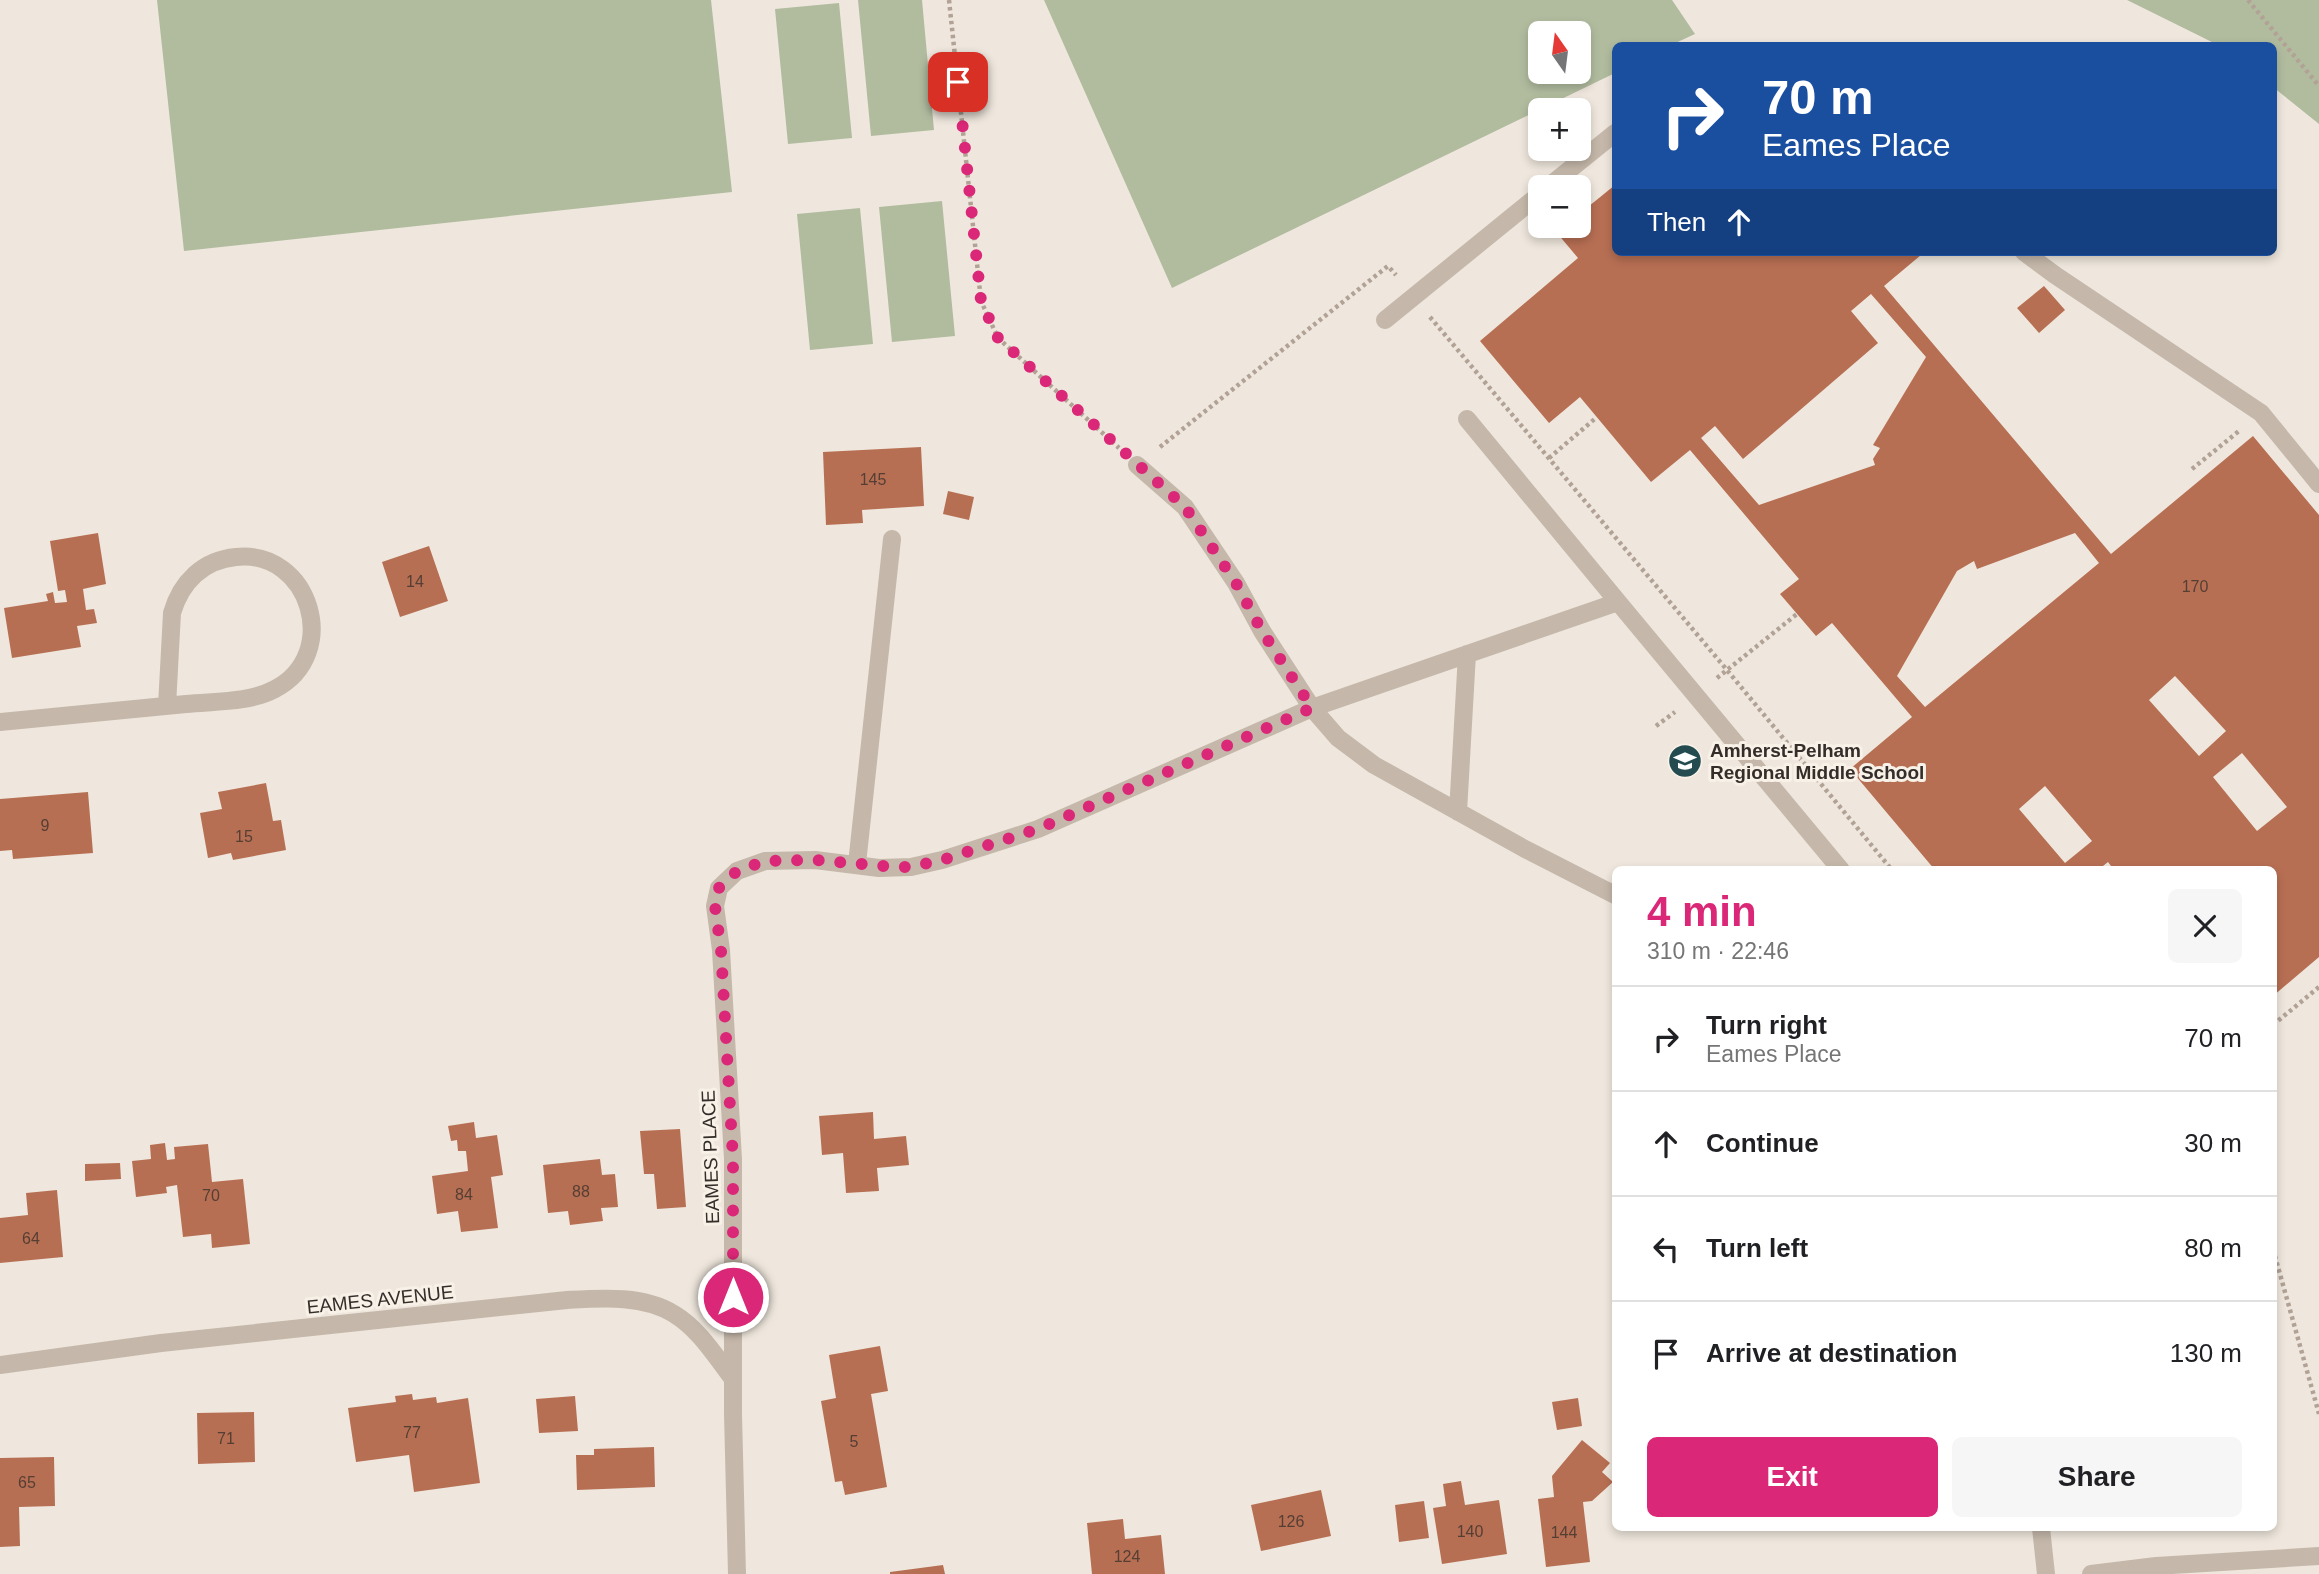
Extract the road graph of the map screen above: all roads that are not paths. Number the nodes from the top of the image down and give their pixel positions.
1 (1612, 136) edge
2 (1563, 175) edge
3 (1528, 204) edge
4 (2029, 256) edge
5 (1385, 320) dead end
6 (1467, 419) dead end
7 (1138, 465) road end
8 (2319, 484) edge
9 (892, 539) dead end
10 (1618, 602) junction
11 (1467, 654) junction
12 (167, 706) junction
13 (1312, 708) junction
14 (0, 722) edge
15 (1458, 812) junction
16 (857, 864) junction
17 (1838, 866) edge
18 (1612, 893) edge
19 (0, 1364) edge
20 (733, 1379) junction
21 (2041, 1531) edge
22 (2319, 1556) edge
23 (737, 1574) edge
24 (2046, 1574) edge
25 (2091, 1574) edge

1 - 2 street
3 - 5 street
4 - 8 street
6 - 10 street
7 - 13 street
9 - 16 street
10 - 11 street, EAMES PLACE
10 - 17 street
11 - 13 street, EAMES PLACE
11 - 15 street
12 - 12 street
12 - 14 street
13 - 15 street
13 - 16 street, EAMES PLACE
15 - 18 street
16 - 20 street, EAMES PLACE
19 - 20 street, EAMES AVENUE
20 - 23 street, EAMES PLACE
21 - 24 street
22 - 25 street

